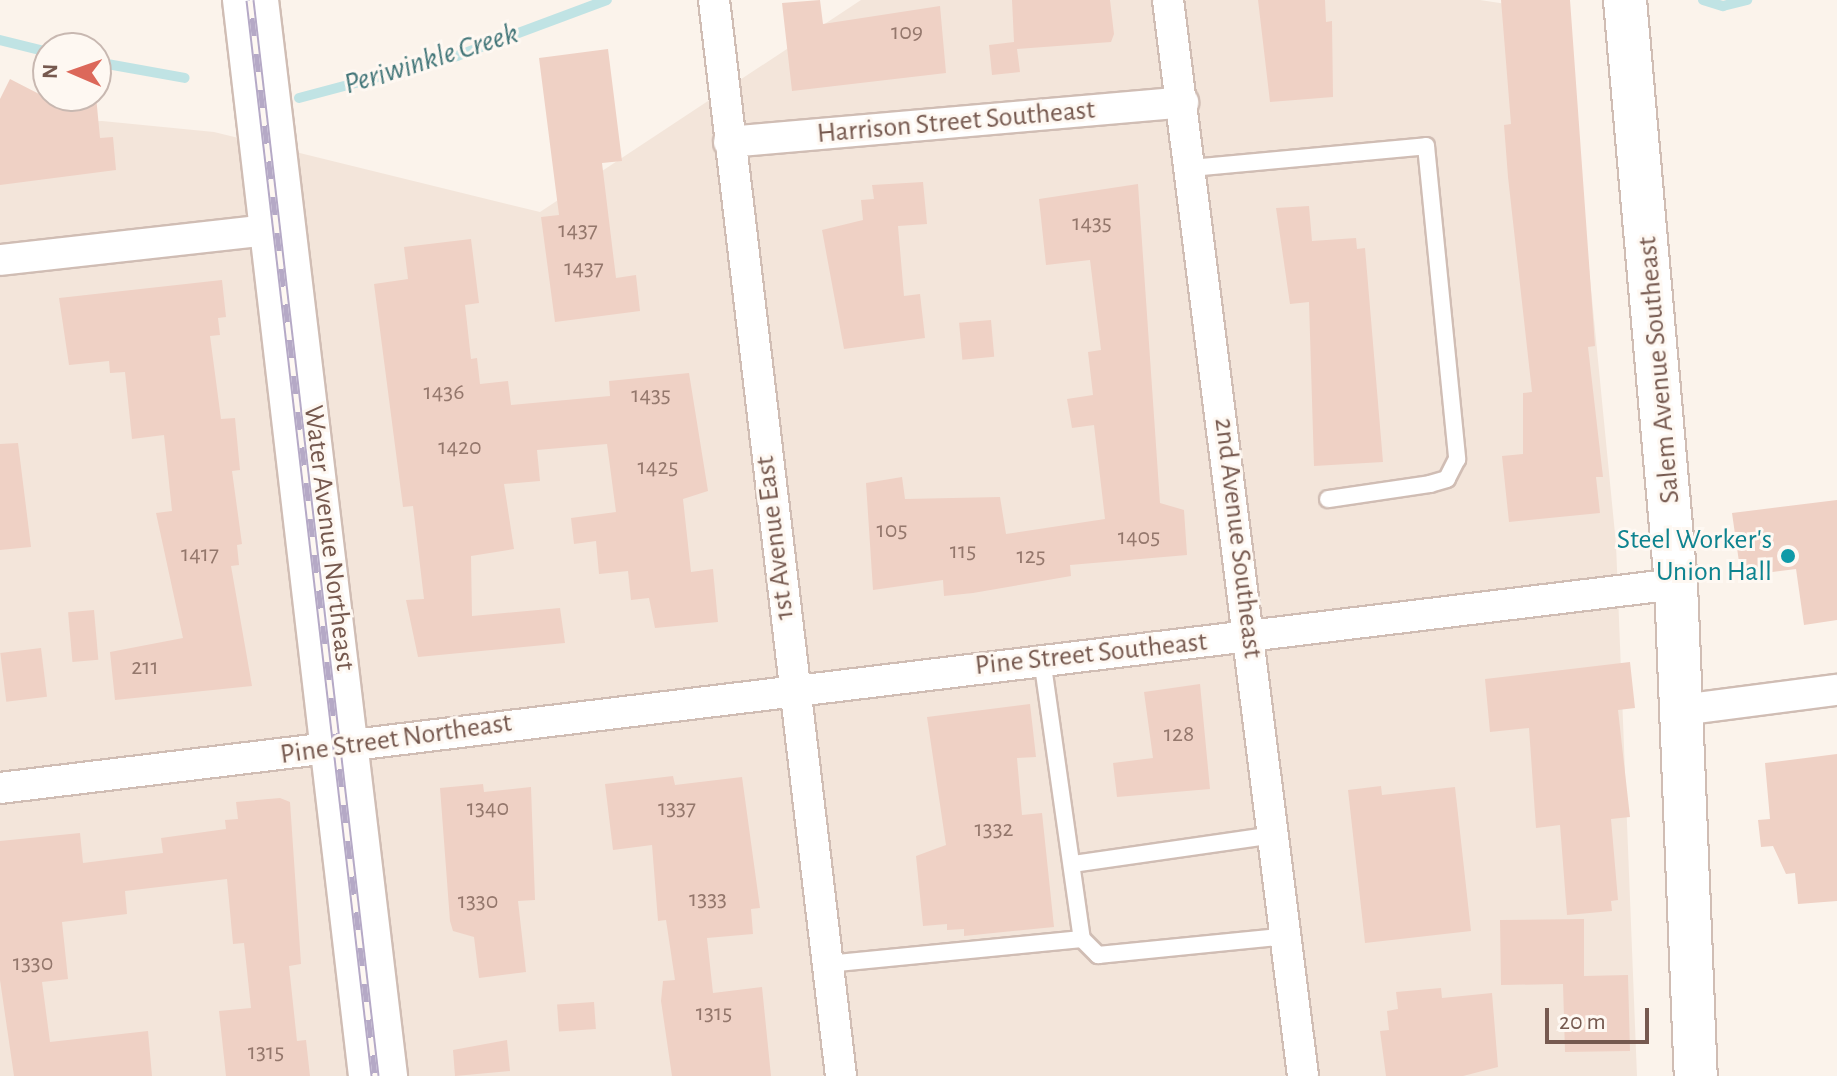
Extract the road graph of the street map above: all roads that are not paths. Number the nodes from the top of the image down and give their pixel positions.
1 (238, 0) edge
2 (263, 0) edge
3 (714, 0) edge
4 (1168, 0) edge
5 (1628, 16) edge
6 (1183, 102) junction
7 (729, 142) junction
8 (1191, 168) junction
9 (277, 229) junction
10 (0, 260) edge
11 (1328, 499) dead end
12 (1676, 584) junction
13 (1250, 636) junction
14 (1042, 659) junction
15 (793, 687) junction
16 (1837, 690) edge
17 (1682, 710) junction
18 (342, 746) junction
19 (0, 788) edge
20 (1275, 835) junction
21 (1073, 864) junction
22 (1287, 936) junction
23 (1082, 939) junction
24 (827, 964) junction
25 (364, 1076) edge
26 (392, 1076) edge
27 (841, 1076) edge
28 (1303, 1076) edge
29 (1696, 1076) edge

1 - 9 street, Water Avenue Northeast
2 - 9 street, Water Avenue Northeast
3 - 7 street, 1st Avenue East
4 - 6 street, 2nd Avenue Southeast
5 - 12 main road, Salem Avenue Southeast
6 - 7 street, Harrison Street Southeast
6 - 8 street, 2nd Avenue Southeast
7 - 15 street, 1st Avenue East
8 - 11 lane
8 - 13 street, 2nd Avenue Southeast
9 - 10 street
9 - 18 street, Water Avenue Northeast
12 - 13 street, Pine Street Southeast
12 - 17 main road, Salem Avenue Southeast
13 - 14 street, Pine Street Southeast
13 - 20 street, 2nd Avenue Southeast
14 - 15 street, Pine Street Southeast
14 - 21 lane
15 - 18 street, Pine Street Northeast
15 - 24 street, 1st Avenue East
16 - 17 street
17 - 29 main road, Salem Avenue Southeast
18 - 19 street, Pine Street Northeast
18 - 25 street, Water Avenue Northeast
18 - 26 street, Water Avenue Northeast
20 - 21 lane
20 - 22 street, 2nd Avenue Southeast
21 - 23 lane
22 - 23 lane
22 - 28 street, 2nd Avenue Southeast
23 - 24 lane
24 - 27 street, 1st Avenue East

